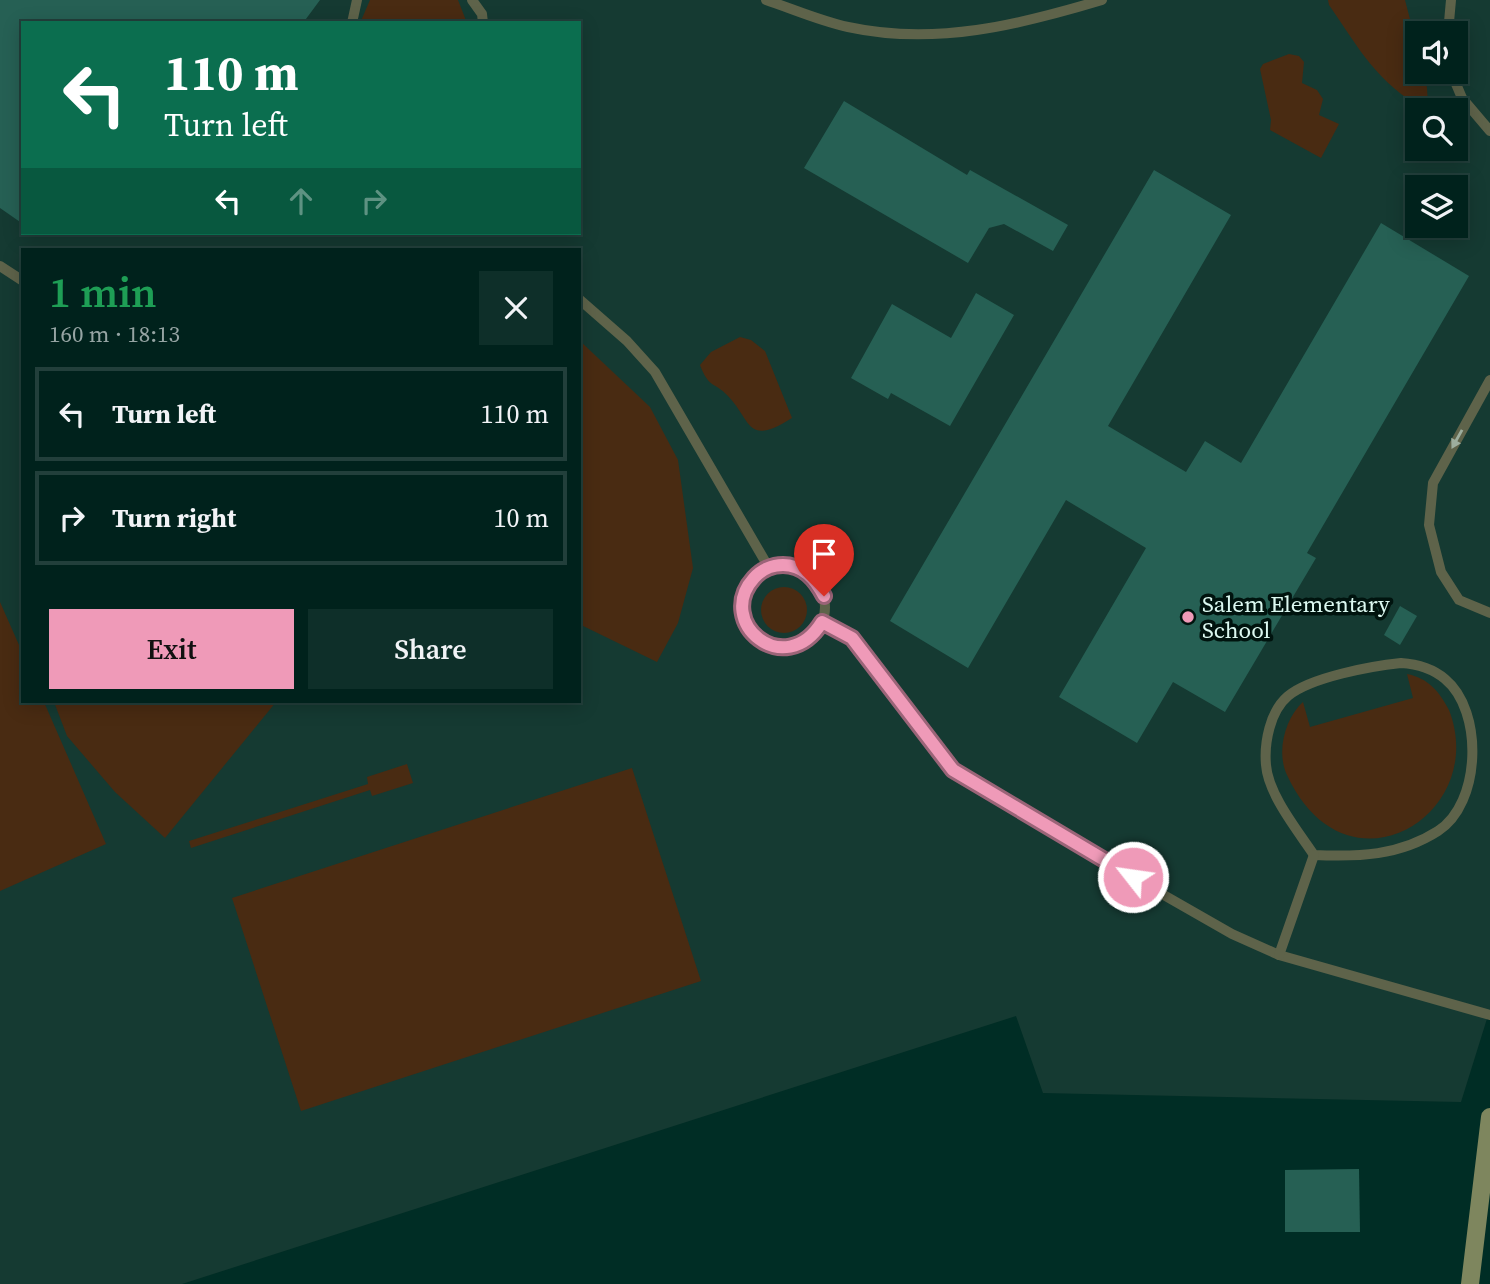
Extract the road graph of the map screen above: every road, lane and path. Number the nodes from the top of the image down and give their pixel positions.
1 (357, 0) edge
2 (472, 0) edge
3 (766, 0) edge
4 (1102, 0) edge
5 (1451, 0) edge
6 (352, 21) edge
7 (483, 21) edge
8 (1449, 21) edge
9 (1456, 84) edge
10 (1490, 131) edge
11 (0, 266) edge
12 (21, 280) edge
13 (581, 301) edge
14 (1490, 380) edge
15 (769, 568) junction
16 (1490, 613) edge
17 (822, 622) junction
18 (1314, 855) junction
19 (1279, 955) junction
20 (1490, 1015) edge
21 (1490, 1117) edge
22 (1470, 1284) edge

1 - 6 lane
2 - 7 lane
3 - 4 lane
5 - 8 lane
9 - 10 lane
11 - 12 lane
13 - 15 lane
14 -> 16 lane
15 - 17 lane
15 - 17 lane
17 - 19 lane
18 - 18 lane
18 - 19 lane
19 - 20 lane
21 - 22 street

